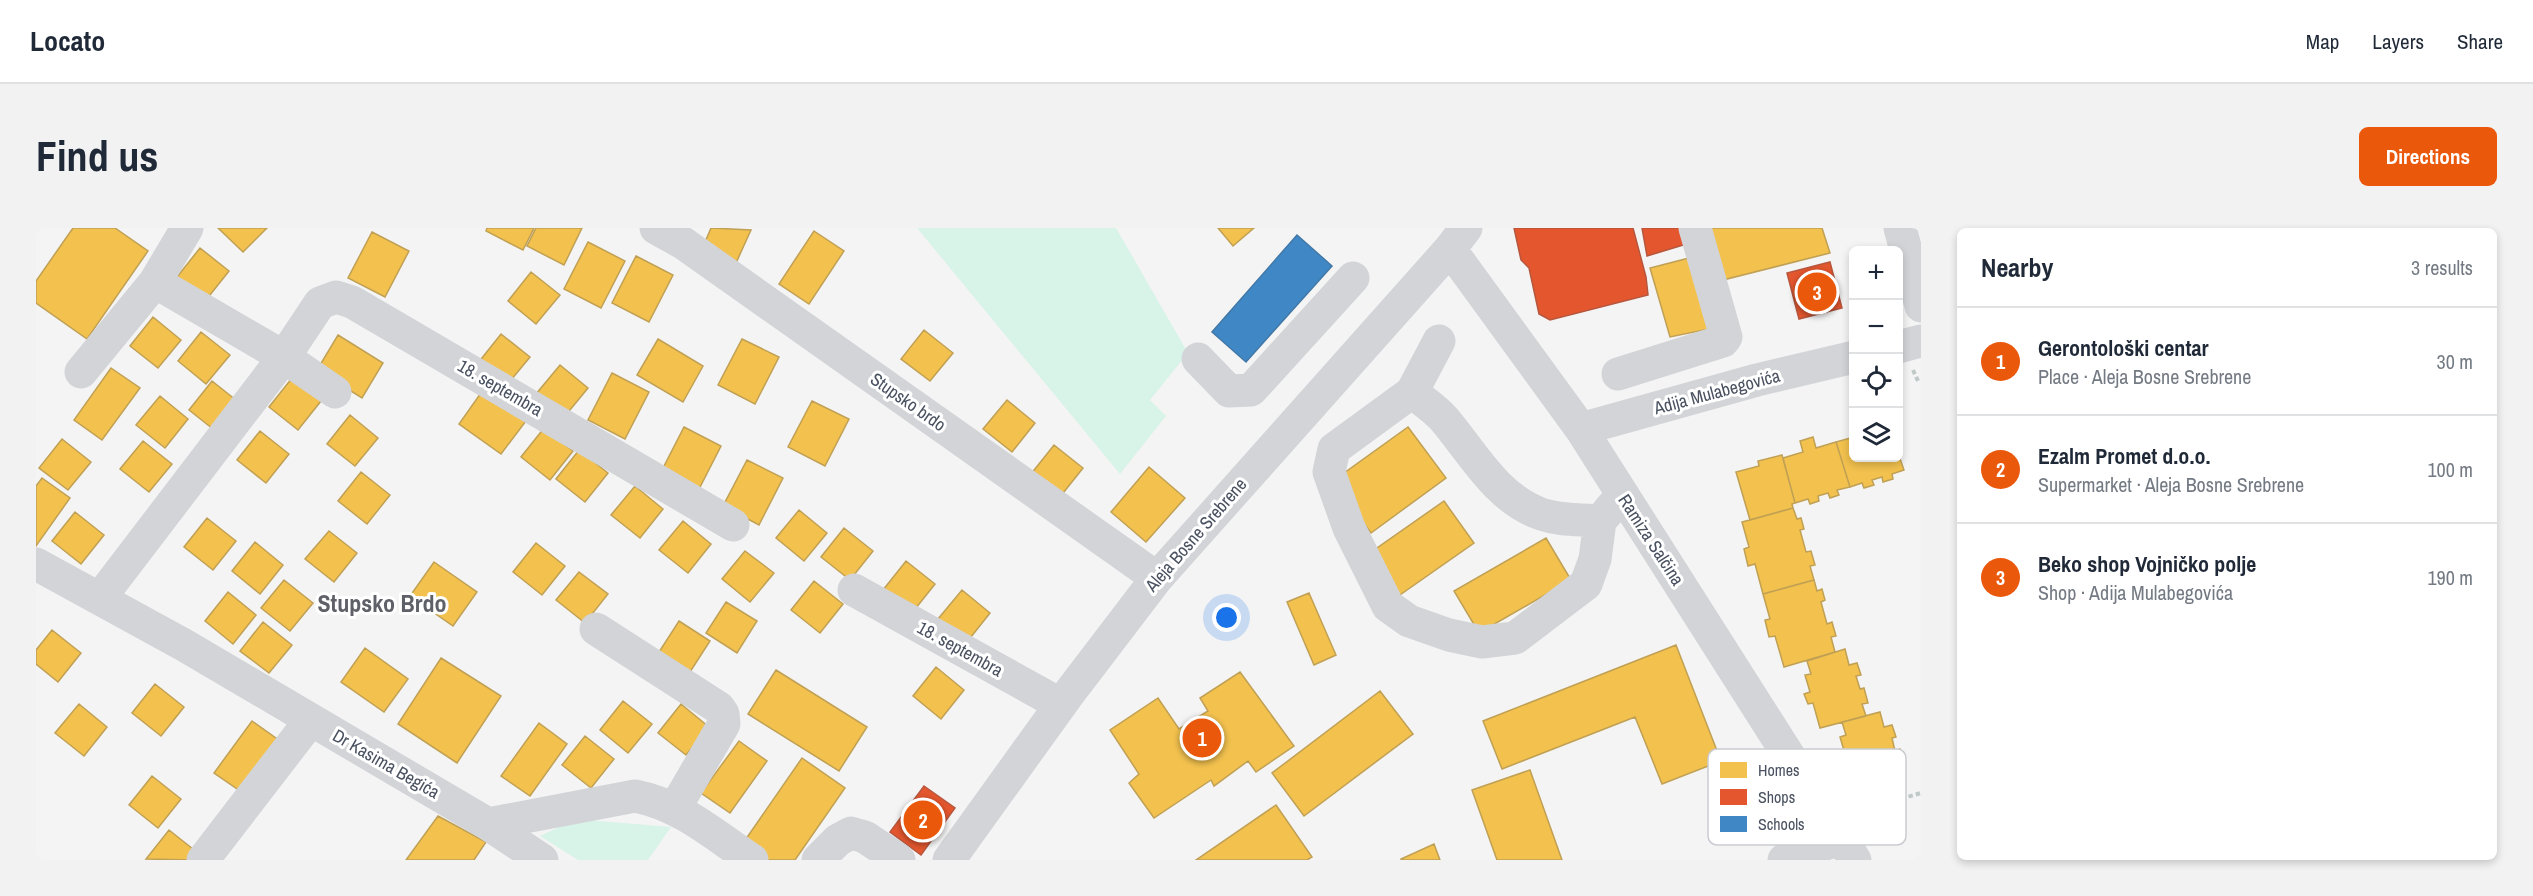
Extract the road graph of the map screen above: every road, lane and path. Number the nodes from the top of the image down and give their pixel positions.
1 (187, 228) edge
2 (656, 228) edge
3 (1695, 228) edge
4 (1900, 228) edge
5 (1458, 238) edge
6 (1353, 278) dead end
7 (155, 282) junction
8 (1921, 306) edge
9 (1439, 341) dead end
10 (1921, 341) edge
11 (1903, 346) edge
12 (284, 357) junction
13 (1849, 358) edge
14 (1198, 359) dead end
15 (81, 372) dead end
16 (1618, 374) dead end
17 (335, 392) dead end
18 (1412, 392) junction
19 (1581, 429) junction
20 (1622, 495) junction
21 (1600, 521) junction
22 (733, 525) dead end
23 (36, 564) edge
24 (1157, 578) junction
25 (854, 590) dead end
26 (100, 598) junction
27 (596, 629) dead end
28 (1067, 696) junction
29 (310, 721) junction
30 (1791, 749) edge
31 (1921, 793) edge
32 (1906, 802) edge
33 (675, 808) junction
34 (488, 824) junction
35 (1827, 845) edge
36 (203, 860) edge
37 (542, 860) edge
38 (752, 860) edge
39 (818, 860) edge
40 (899, 860) edge
41 (949, 860) edge
42 (1784, 860) edge

1 - 7 street
2 - 24 street, Stupsko brdo
3 - 16 street
4 - 8 street
5 - 19 street, Ramiza Salčina
5 - 24 street, Aleja Bosne Srebrene
6 - 14 street
7 - 12 street
7 - 15 street
9 - 18 street
10 - 11 street
12 - 17 street
12 - 22 street, 18. septembra
12 - 26 street, 18. septembra
13 - 19 street, Adija Mulabegovića
18 - 21 street
18 - 21 street
19 - 20 street, Ramiza Salčina
20 - 21 street
20 - 30 street, Ramiza Salčina
23 - 26 street, Dr Kasima Begića
24 - 28 street, Aleja Bosne Srebrene
25 - 28 street, 18. septembra
26 - 29 street, Dr Kasima Begića
27 - 33 street
28 - 41 street, Aleja Bosne Srebrene
29 - 34 street, Dr Kasima Begića
29 - 36 street
31 - 32 path
33 - 34 street
33 - 38 street
34 - 37 street, Dr Kasima Begića
35 - 42 street
39 - 40 street

